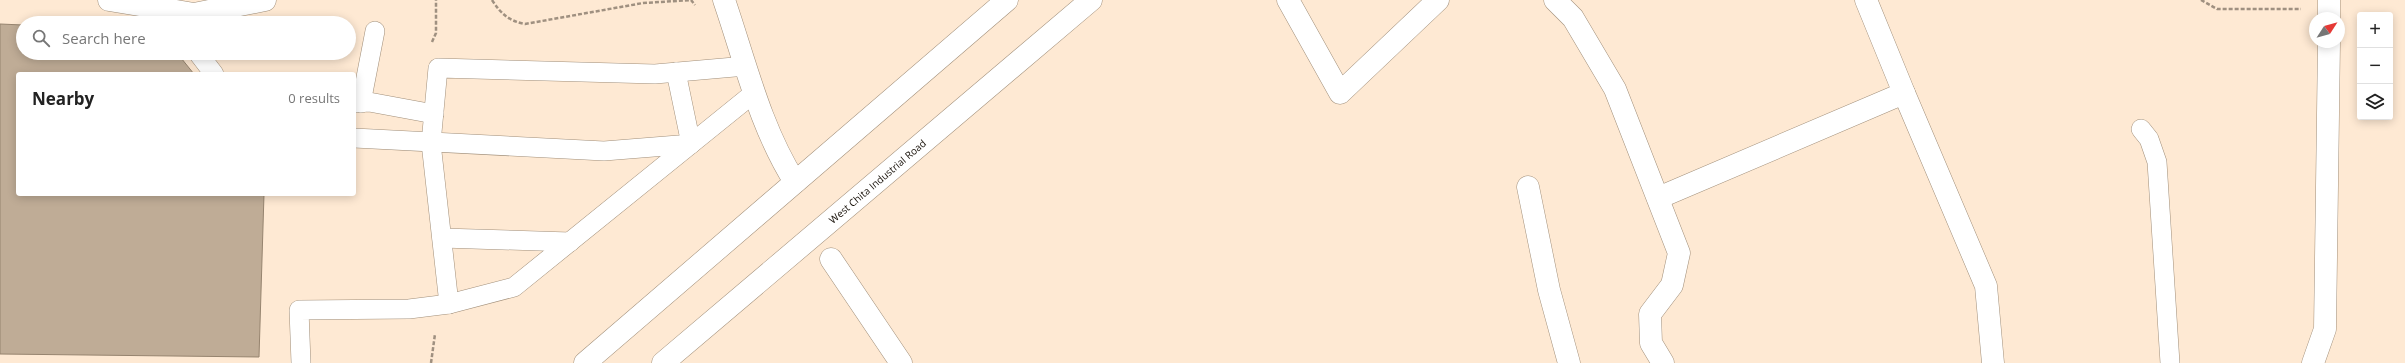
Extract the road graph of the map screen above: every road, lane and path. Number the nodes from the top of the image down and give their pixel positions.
1 (108, 0) edge
2 (265, 0) edge
3 (492, 0) edge
4 (724, 0) edge
5 (1007, 0) edge
6 (1092, 0) edge
7 (1288, 0) edge
8 (1438, 0) edge
9 (1555, 0) edge
10 (1866, 0) edge
11 (2201, 0) edge
12 (696, 6) dead end
13 (2329, 9) edge
14 (169, 16) edge
15 (375, 31) dead end
16 (2329, 48) edge
17 (203, 60) edge
18 (746, 66) junction
19 (212, 72) edge
20 (676, 72) junction
21 (754, 93) junction
22 (1904, 93) junction
23 (357, 103) edge
24 (434, 114) junction
25 (2141, 129) dead end
26 (356, 138) edge
27 (431, 143) junction
28 (691, 144) junction
29 (795, 182) junction
30 (1528, 187) dead end
31 (1658, 198) junction
32 (442, 238) junction
33 (570, 242) junction
34 (831, 259) dead end
35 (449, 304) junction
36 (301, 363) edge
37 (585, 363) edge
38 (663, 363) edge
39 (901, 363) edge
40 (1569, 363) edge
41 (1664, 363) edge
42 (1993, 363) edge
43 (2170, 363) edge
44 (2313, 363) edge

1 - 14 main road
2 - 14 main road
3 - 12 path
4 - 18 main road
5 - 29 main road
6 - 38 main road, West Chita Industrial Road
7 - 8 main road
9 - 31 main road
10 - 22 main road
11 - 13 path
15 - 23 lane
16 - 44 main road
17 - 19 lane
18 - 20 lane
18 - 21 main road
20 - 24 lane
20 - 28 lane
21 - 28 lane
21 - 29 main road
22 - 31 main road
22 - 42 main road
23 - 24 lane
24 - 27 lane
25 - 43 lane
26 - 27 lane
27 - 28 lane
27 - 32 lane
28 - 33 lane
29 - 37 main road
30 - 40 main road
31 - 41 main road
32 - 33 lane
32 - 35 lane
33 - 35 lane
34 - 39 main road
35 - 36 lane

